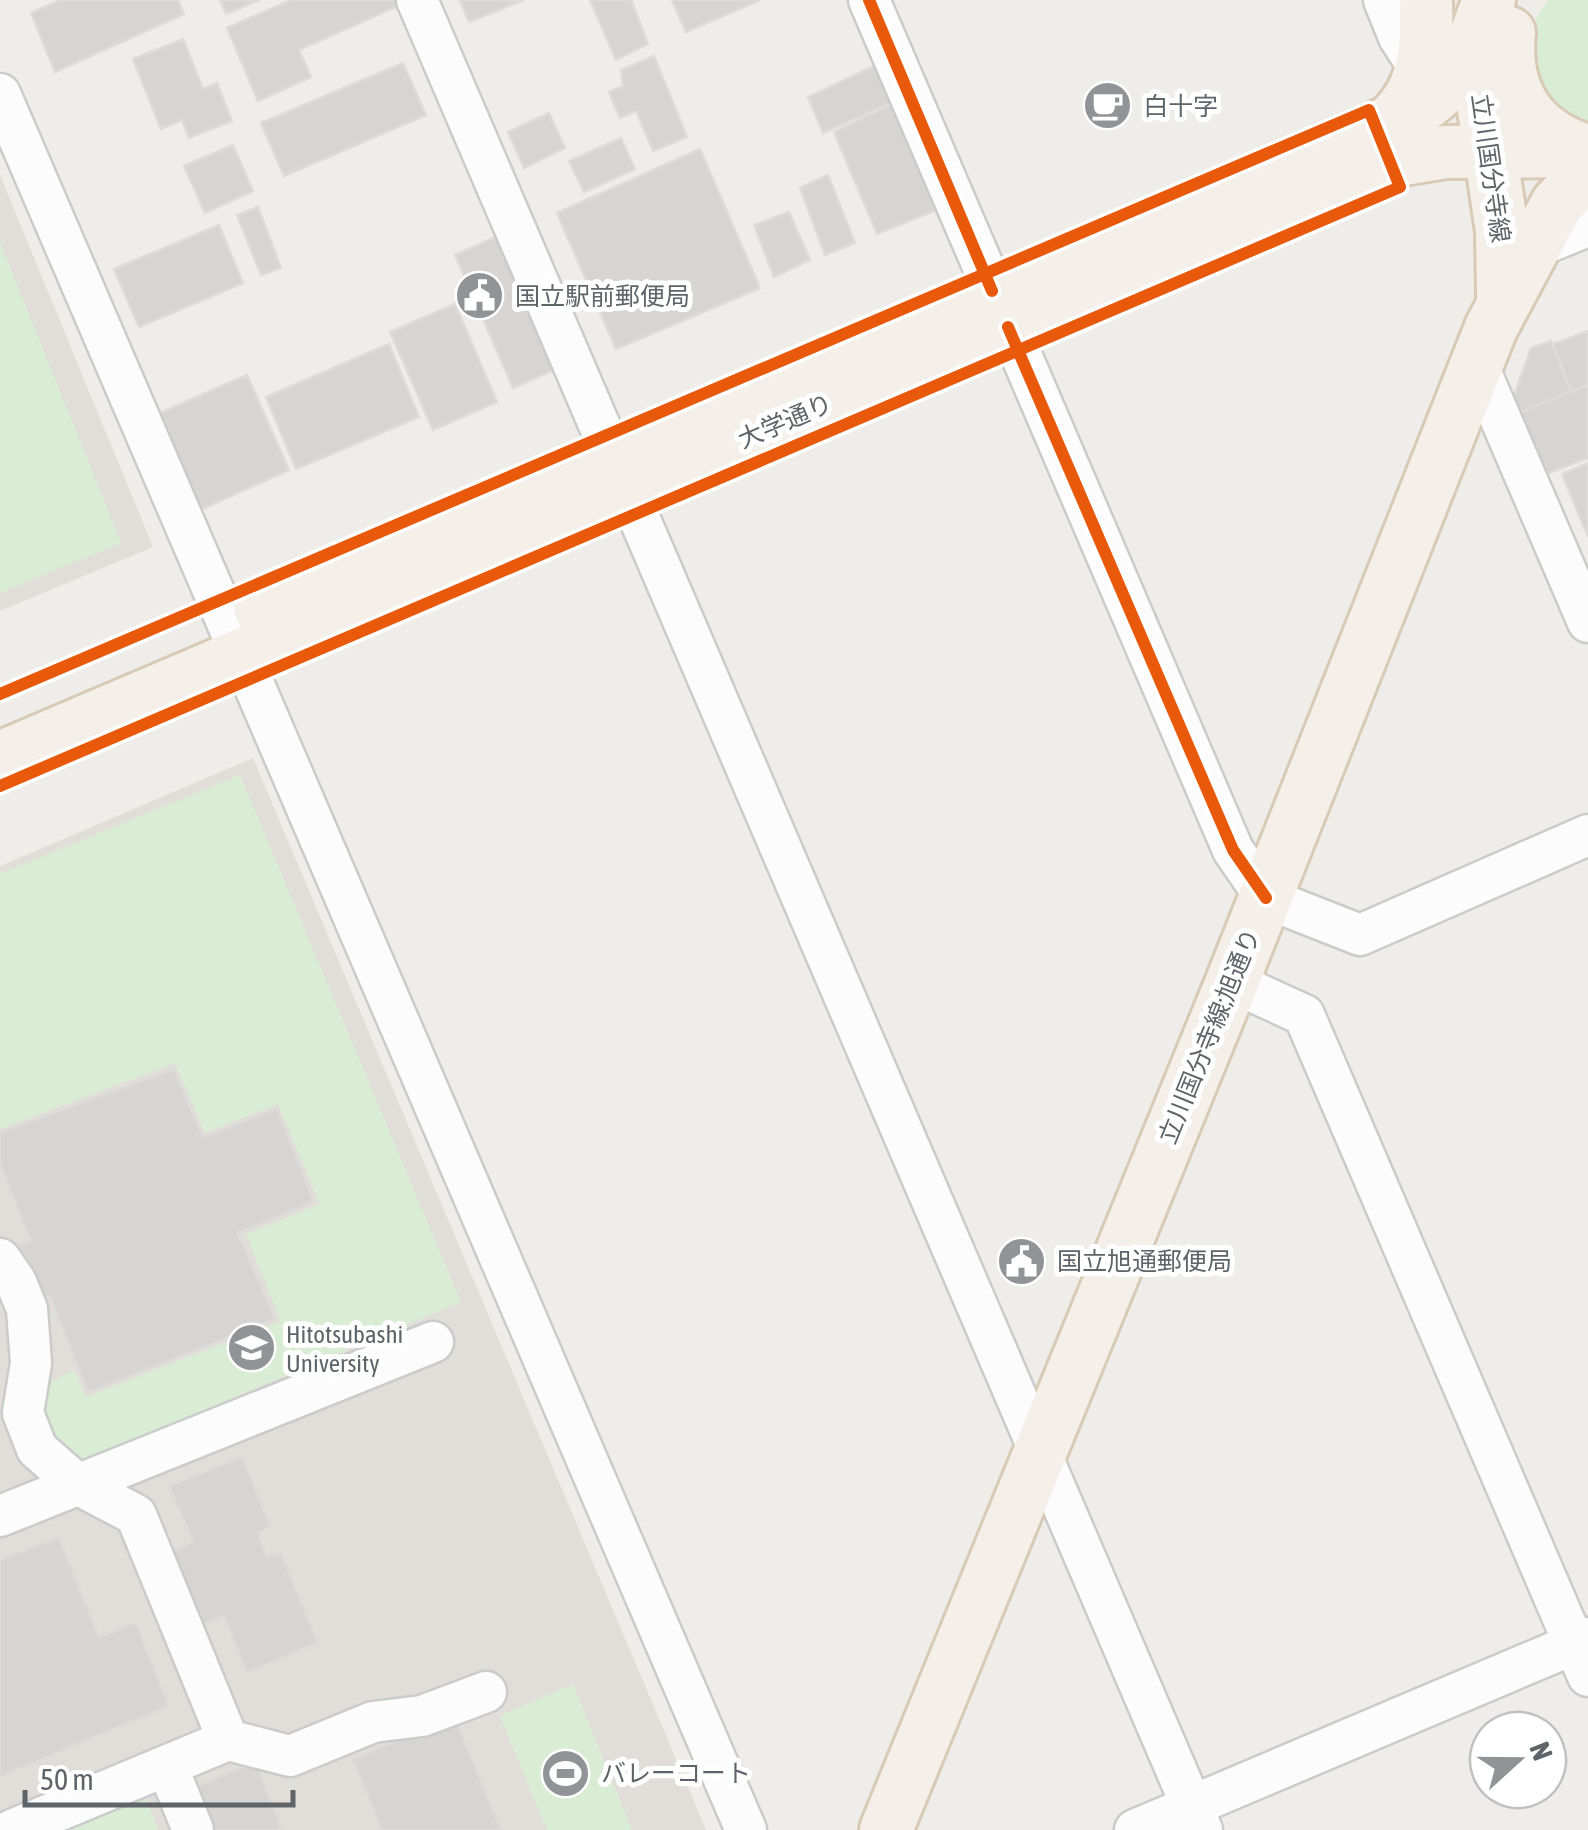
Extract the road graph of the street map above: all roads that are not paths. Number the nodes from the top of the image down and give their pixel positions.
1 (417, 0) edge
2 (869, 0) edge
3 (1384, 0) edge
4 (1426, 0) edge
5 (1524, 0) edge
6 (1473, 12) edge
7 (1431, 86) junction
8 (0, 94) edge
9 (1498, 124) junction
10 (1395, 141) junction
11 (1587, 158) edge
12 (1588, 226) edge
13 (1508, 233) junction
14 (1588, 254) edge
15 (1503, 302) junction
16 (1000, 309) junction
17 (1477, 364) junction
18 (618, 471) junction
19 (1588, 622) edge
20 (234, 639) junction
21 (0, 719) edge
22 (0, 758) edge
23 (1588, 836) edge
24 (1266, 898) junction
25 (1232, 982) junction
26 (0, 1259) edge
27 (432, 1342) dead end
28 (31, 1363) junction
29 (0, 1410) edge
30 (1037, 1454) junction
31 (77, 1484) junction
32 (0, 1516) edge
33 (1583, 1653) edge
34 (486, 1692) dead end
35 (228, 1740) junction
36 (167, 1766) junction
37 (1197, 1818) edge
38 (12, 1830) edge
39 (193, 1830) edge
40 (746, 1830) edge
41 (886, 1830) edge
42 (1135, 1830) edge

1 - 18 street
2 - 16 street
3 - 7 street
4 - 7 main road
5 - 9 main road, 立川国分寺線
6 - 7 main road, 大学通り
6 - 9 main road, 立川国分寺線
7 - 9 street
7 - 10 main road, 大学通り
8 - 20 street
9 - 10 main road, 大学通り
9 - 11 main road, 大学通り
9 - 13 main road, 立川国分寺線
10 - 13 main road
10 - 16 main road, 大学通り
11 - 13 main road, 立川国分寺線
12 - 13 street
13 - 15 main road, 立川国分寺線
14 - 15 street
15 - 17 main road, 立川国分寺線;旭通り
16 - 18 main road, 大学通り
16 - 24 street
17 - 19 street
17 - 24 main road, 立川国分寺線;旭通り
18 - 20 main road, 大学通り
18 - 30 street
20 - 21 main road, 大学通り
20 - 22 main road, 大学通り
20 - 40 street
23 - 24 street
24 - 25 main road, 立川国分寺線;旭通り
25 - 30 main road, 立川国分寺線;旭通り
25 - 33 street
26 - 28 street
27 - 31 street
28 - 29 street
28 - 31 street
30 - 37 street
30 - 41 main road, 立川国分寺線;旭通り
31 - 32 street
31 - 35 street
33 - 37 street
34 - 35 street
35 - 36 street
36 - 38 street
36 - 39 street
37 - 42 street

